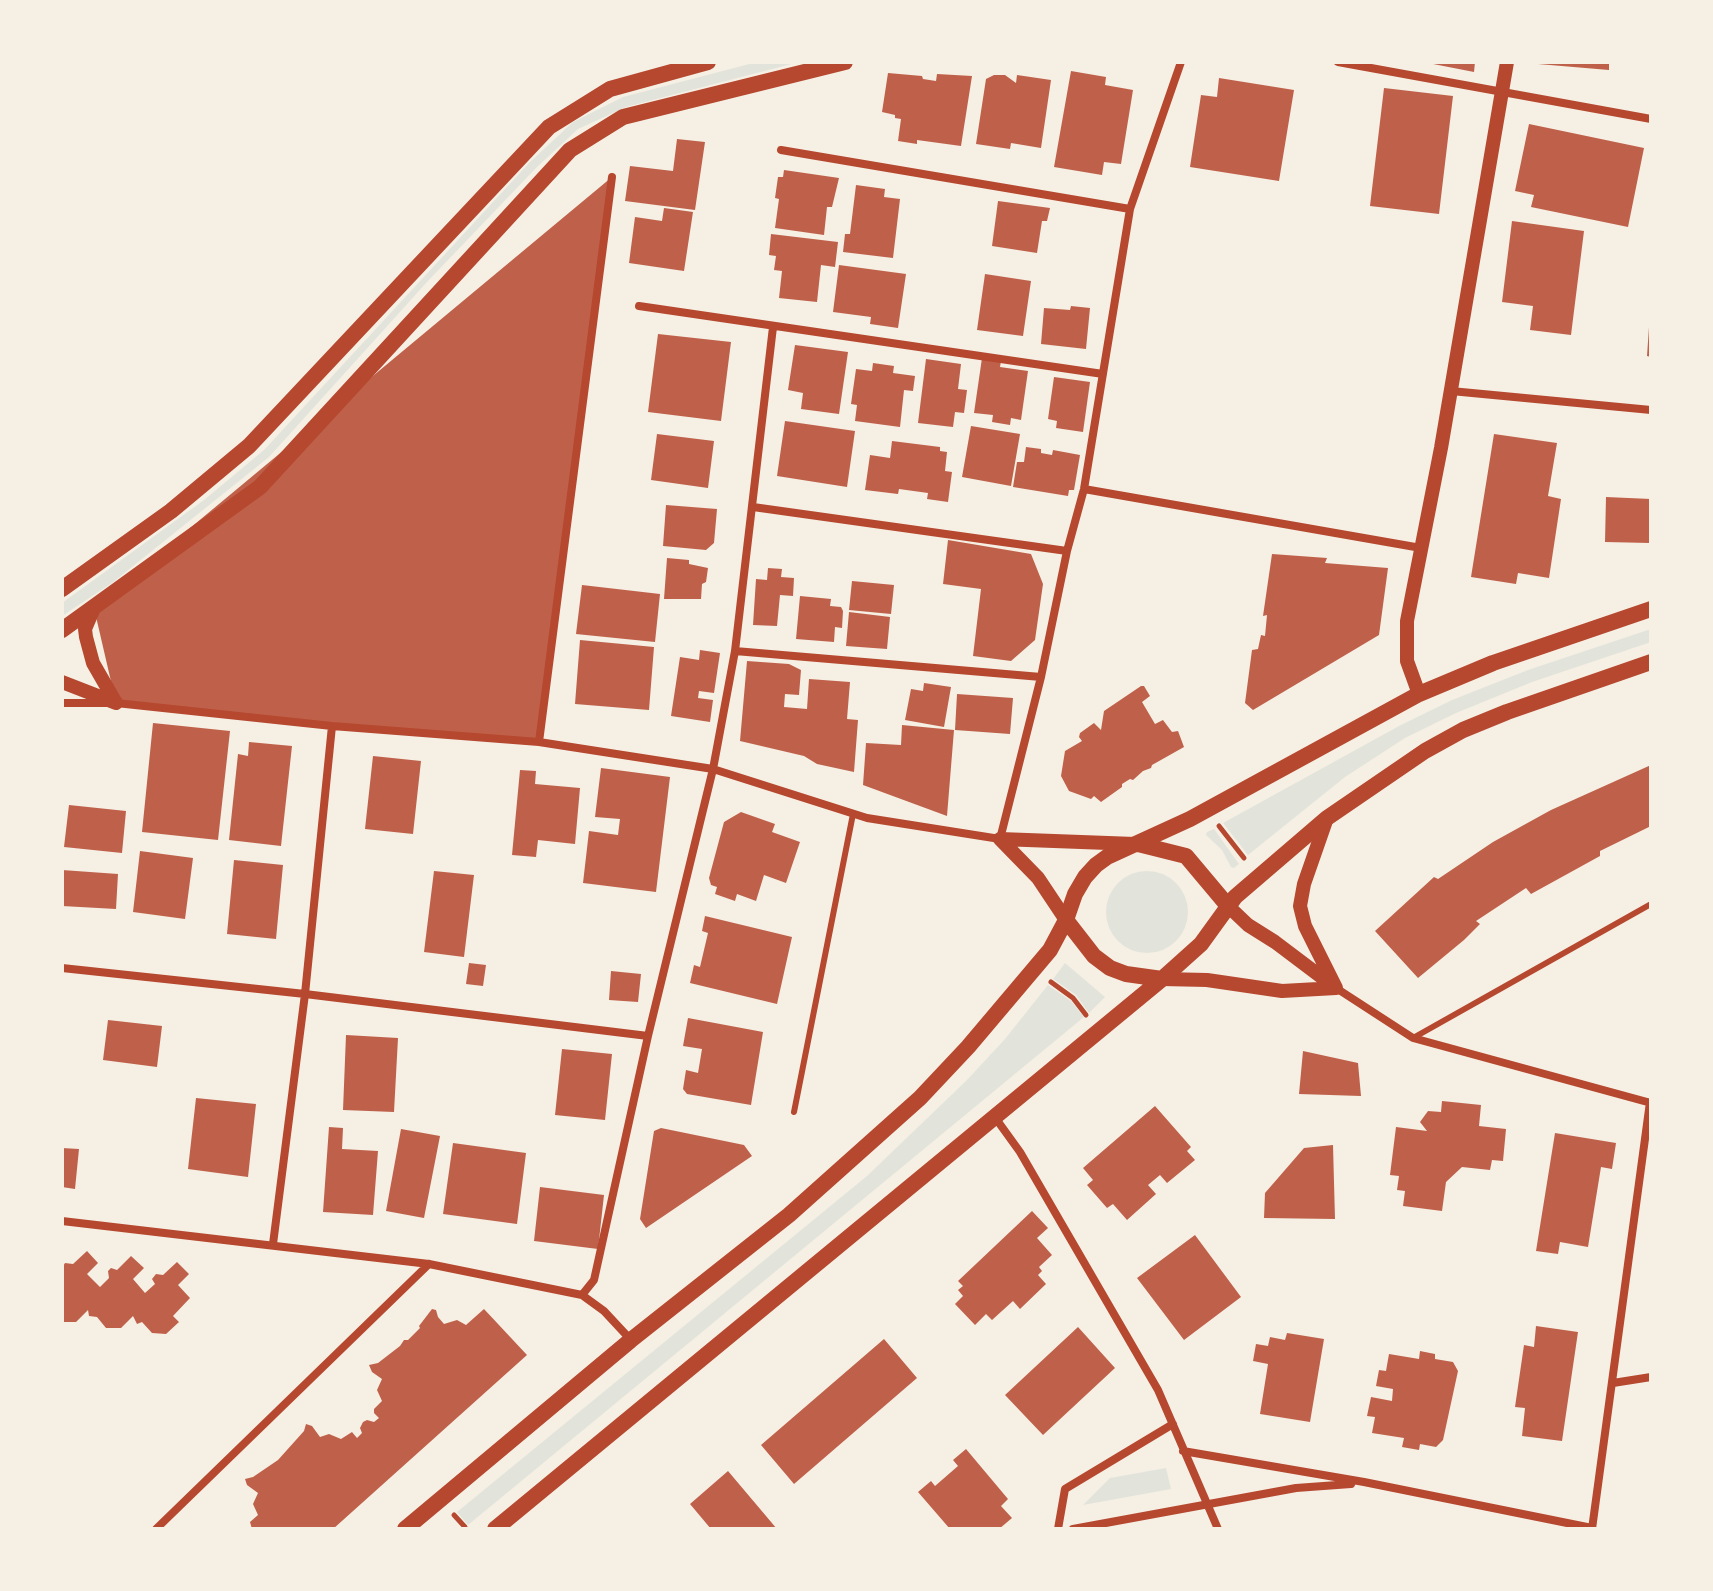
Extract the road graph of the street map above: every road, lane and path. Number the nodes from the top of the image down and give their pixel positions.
1 (708, 62) edge
2 (845, 62) edge
3 (1181, 62) edge
4 (1338, 62) edge
5 (1507, 62) edge
6 (1503, 92) junction
7 (1651, 119) edge
8 (781, 150) dead end
9 (612, 177) dead end
10 (1130, 209) junction
11 (639, 306) dead end
12 (773, 327) junction
13 (1103, 374) junction
14 (1450, 391) junction
15 (1651, 410) edge
16 (1084, 489) junction
17 (753, 507) junction
18 (1421, 548) junction
19 (1067, 551) junction
20 (62, 589) edge
21 (94, 608) junction
22 (1651, 609) edge
23 (62, 630) edge
24 (735, 651) junction
25 (1651, 662) edge
26 (1041, 677) junction
27 (62, 682) edge
28 (1419, 694) junction
29 (62, 703) edge
30 (116, 703) junction
31 (332, 726) junction
32 (539, 742) junction
33 (713, 769) junction
34 (853, 814) junction
35 (1327, 818) junction
36 (1219, 826) dead end
37 (1000, 839) junction
38 (1138, 844) junction
39 (1244, 858) dead end
40 (1651, 904) edge
41 (1228, 906) junction
42 (1066, 920) junction
43 (62, 968) edge
44 (1162, 979) junction
45 (1051, 982) dead end
46 (1336, 988) junction
47 (305, 994) junction
48 (1086, 1015) dead end
49 (648, 1036) junction
50 (1413, 1038) junction
51 (1650, 1102) edge
52 (794, 1112) dead end
53 (994, 1116) junction
54 (62, 1221) edge
55 (273, 1244) junction
56 (429, 1264) junction
57 (582, 1295) junction
58 (631, 1340) junction
59 (1651, 1377) edge
60 (1613, 1383) junction
61 (1173, 1424) junction
62 (1183, 1451) junction
63 (1364, 1482) junction
64 (1206, 1506) junction
65 (454, 1515) dead end
66 (465, 1527) edge
67 (1592, 1528) edge
68 (156, 1529) edge
69 (405, 1529) edge
70 (495, 1529) edge
71 (1058, 1529) edge
72 (1073, 1529) edge
73 (1218, 1529) edge

1 - 20 main road
2 - 21 main road
3 - 10 street
4 - 6 street
5 - 6 street
6 - 7 street
6 - 14 street
8 - 10 street
9 - 32 street
10 - 13 street
11 - 12 street
12 - 13 street
12 - 17 street
13 - 16 street
14 - 15 street
14 - 18 street
16 - 18 street
16 - 19 street
17 - 19 street
17 - 24 street
18 - 28 street
19 - 26 street
21 - 23 main road
21 - 30 street
22 - 28 main road
24 - 26 street
24 - 33 street
25 - 35 main road
26 - 37 street
27 - 30 street
28 - 38 main road
29 - 30 street
30 - 31 street
31 - 32 street
31 - 47 street
32 - 33 street
33 - 34 street
33 - 49 street
34 - 37 street
34 - 52 lane
35 - 41 main road
35 - 46 street
36 - 39 path
37 - 38 street
37 - 42 street
38 - 41 main road
38 - 42 main road
40 - 50 lane
41 - 44 main road
41 - 46 street
42 - 44 main road
42 - 58 main road
43 - 47 street
44 - 46 street
44 - 53 main road
45 - 48 path
46 - 50 street
47 - 49 street
47 - 55 street
49 - 57 street
50 - 51 street
51 - 60 street
53 - 61 street
53 - 70 main road
54 - 55 street
55 - 56 street
56 - 57 street
56 - 68 street
57 - 58 street
58 - 69 main road
59 - 60 street
60 - 67 street
61 - 62 street
61 - 71 street
62 - 63 street
62 - 64 street
63 - 64 street
63 - 67 street
64 - 72 street
64 - 73 street
65 - 66 path

